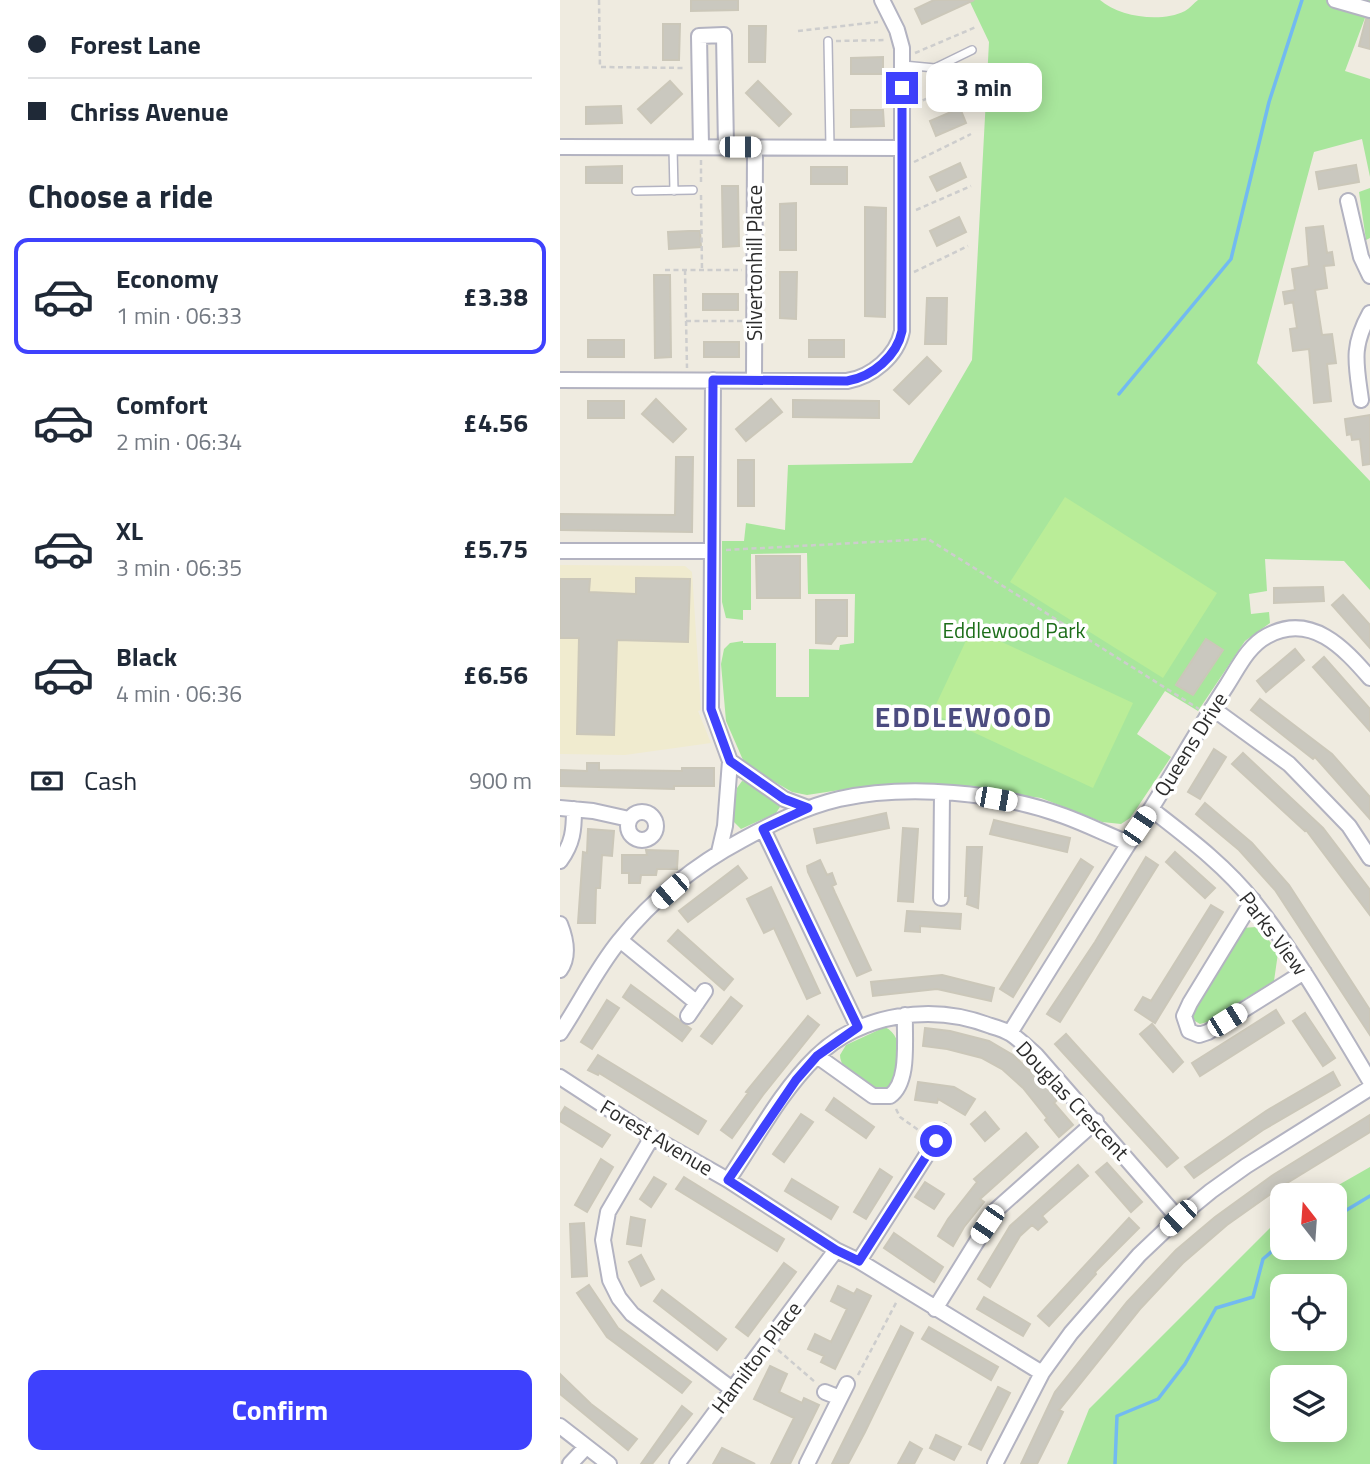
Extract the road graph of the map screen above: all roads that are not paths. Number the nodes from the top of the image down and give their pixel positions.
1 (882, 0) edge
2 (1335, 0) edge
3 (1370, 10) edge
4 (828, 41) road end
5 (972, 50) dead end
6 (902, 53) junction
7 (701, 146) junction
8 (560, 147) edge
9 (673, 147) junction
10 (726, 147) junction
11 (755, 147) junction
12 (830, 147) junction
13 (901, 148) junction
14 (693, 190) dead end
15 (636, 191) dead end
16 (674, 191) junction
17 (1348, 201) dead end
18 (1370, 275) edge
19 (1370, 313) edge
20 (560, 380) edge
21 (713, 380) junction
22 (754, 380) junction
23 (1361, 400) dead end
24 (560, 551) edge
25 (712, 551) junction
26 (1370, 678) edge
27 (1210, 711) junction
28 (730, 761) junction
29 (942, 793) junction
30 (567, 808) edge
31 (808, 808) junction
32 (1151, 809) junction
33 (629, 819) dead end
34 (763, 829) junction
35 (1128, 843) junction
36 (719, 852) junction
37 (1370, 858) edge
38 (560, 862) edge
39 (941, 898) dead end
40 (1253, 900) junction
41 (560, 924) edge
42 (620, 940) junction
43 (560, 970) edge
44 (1304, 972) junction
45 (688, 1016) dead end
46 (905, 1016) junction
47 (858, 1027) junction
48 (560, 1033) edge
49 (1010, 1033) junction
50 (817, 1056) junction
51 (560, 1076) edge
52 (1370, 1081) edge
53 (1370, 1088) edge
54 (1096, 1121) junction
55 (939, 1136) road end
56 (652, 1137) junction
57 (728, 1180) junction
58 (1178, 1218) junction
59 (836, 1250) junction
60 (859, 1261) junction
61 (935, 1309) junction
62 (1042, 1373) junction
63 (847, 1384) road end
64 (732, 1388) junction
65 (560, 1426) edge
66 (586, 1447) junction
67 (570, 1464) edge
68 (609, 1464) edge
69 (677, 1464) edge
70 (807, 1464) edge
71 (995, 1464) edge

1 - 6 street
2 - 3 street
4 - 12 lane
5 - 6 lane
6 - 13 street
7 - 9 street
7 - 10 street
7 - 10 street
8 - 9 street
9 - 16 lane
10 - 11 street
11 - 12 street
11 - 22 street, Silvertonhill Place
12 - 13 street
13 - 22 street
14 - 16 lane
15 - 16 lane
17 - 18 street
19 - 23 street
20 - 21 street
21 - 22 street
21 - 25 street
24 - 25 street
25 - 28 street
26 - 27 street, Queens Drive
27 - 32 street, Queens Drive
27 - 37 street
28 - 31 street
28 - 36 street
29 - 31 street
29 - 35 street
29 - 39 street
30 - 33 street
30 - 38 street
31 - 34 street
32 - 35 street, Queens Drive
32 - 40 street, Parks View
34 - 36 street
34 - 47 street
35 - 49 street, Queens Drive
36 - 42 street
40 - 44 street, Parks View
40 - 44 street
41 - 43 street
42 - 45 street
42 - 48 street
44 - 52 street, Parks View
46 - 47 street, Douglas Crescent
46 - 49 street, Douglas Crescent
46 - 50 street
47 - 50 street, Douglas Crescent
49 - 54 street, Douglas Crescent
50 - 57 street, Douglas Crescent
51 - 56 street, Forest Avenue
53 - 58 street
54 - 58 street, Douglas Crescent
54 - 61 street
55 - 60 street
56 - 57 street, Forest Avenue
56 - 64 street
57 - 59 street, Forest Avenue
58 - 62 street
59 - 60 street, Forest Avenue
59 - 64 street, Hamilton Place
60 - 61 street, Forest Avenue
61 - 62 street, Forest Avenue
62 - 71 street
63 - 70 street
64 - 69 street, Hamilton Place
65 - 66 street
66 - 67 street
66 - 68 street

